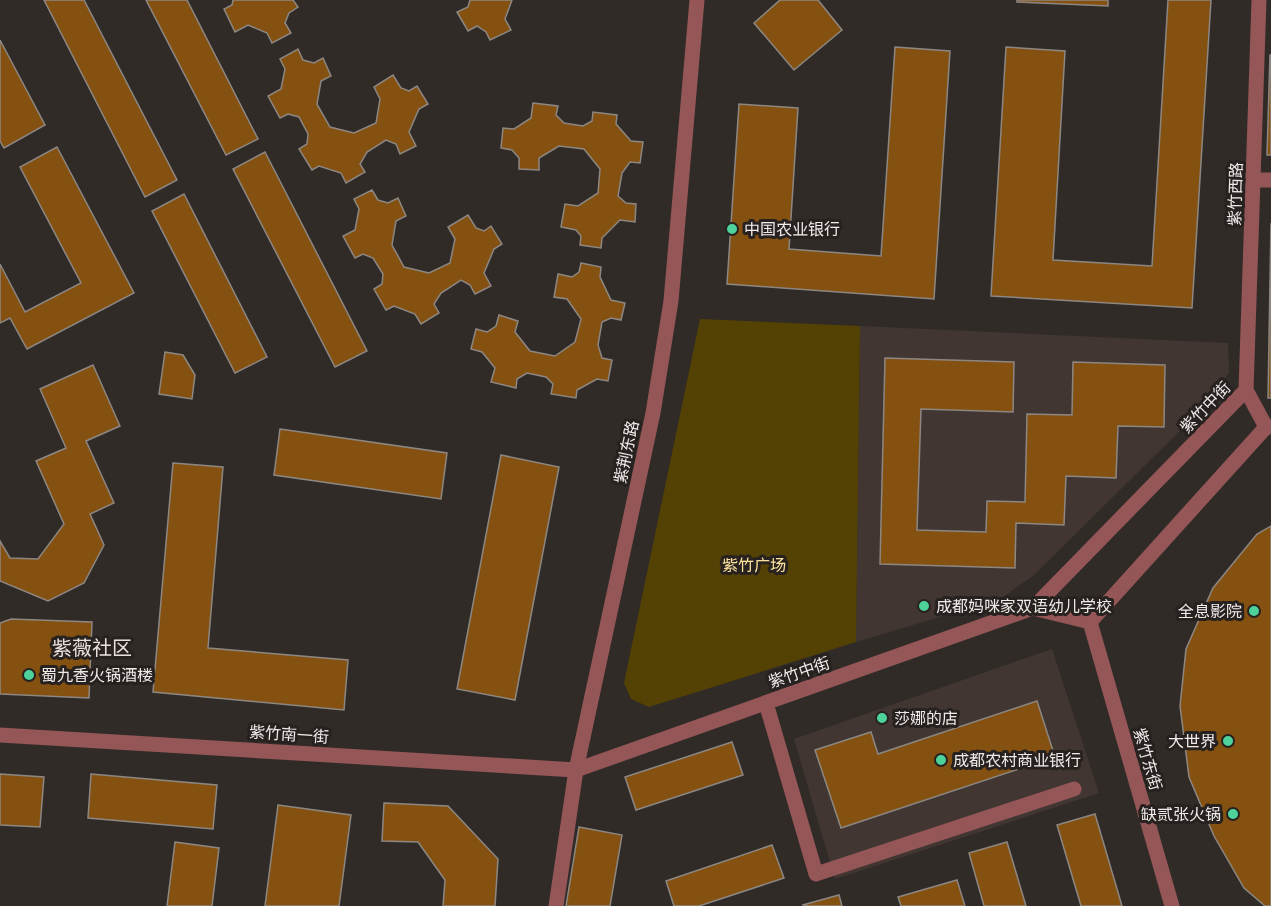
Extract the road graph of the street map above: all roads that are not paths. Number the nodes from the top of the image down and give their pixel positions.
1 (697, 0) edge
2 (1259, 0) edge
3 (1253, 180) junction
4 (1271, 180) edge
5 (1246, 390) junction
6 (1269, 427) edge
7 (1034, 608) junction
8 (1090, 621) junction
9 (766, 703) junction
10 (0, 735) edge
11 (576, 770) junction
12 (1074, 789) dead end
13 (556, 906) edge
14 (1172, 906) edge

1 - 11 street, 紫荆东路
2 - 3 street, 紫竹西路
3 - 4 street
3 - 5 street, 紫竹西路
5 - 6 street, 紫竹中街
5 - 7 street, 紫竹中街
6 - 8 street, 紫竹中街
7 - 8 street
7 - 9 street, 紫竹中街
8 - 14 street, 紫竹东街
9 - 11 street, 紫竹中街
9 - 12 street
10 - 11 street, 紫竹南一街
11 - 13 street, 紫荆东路

